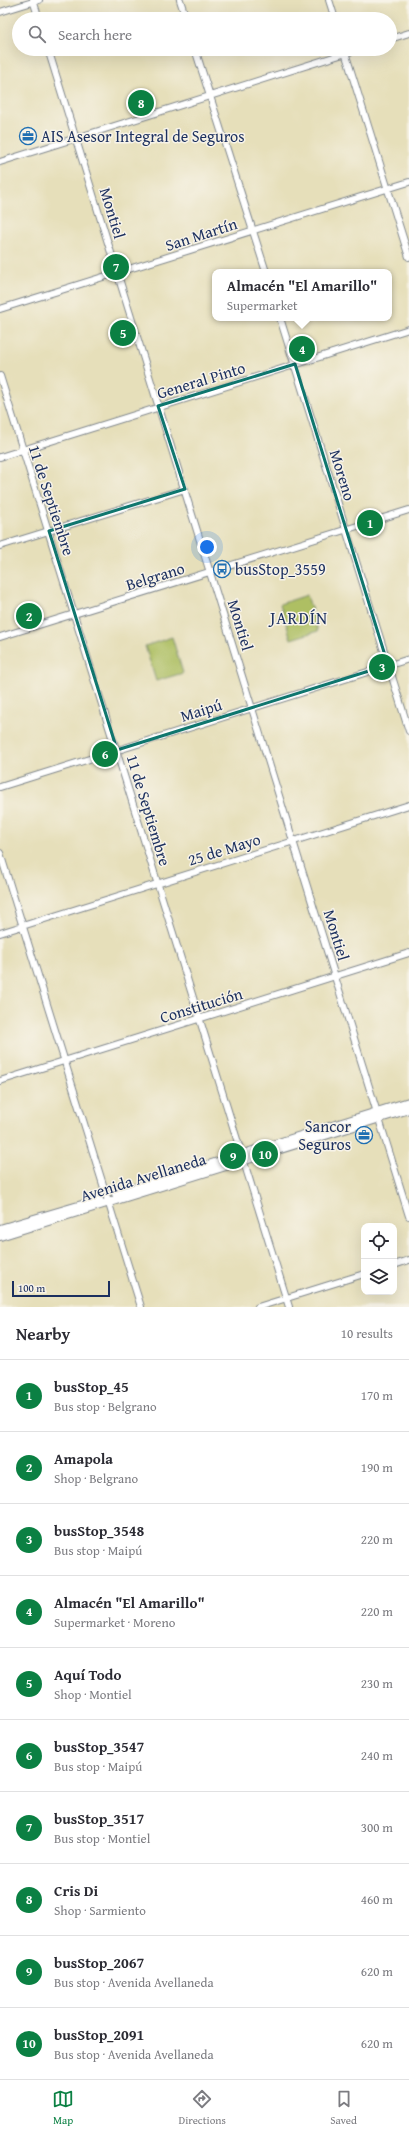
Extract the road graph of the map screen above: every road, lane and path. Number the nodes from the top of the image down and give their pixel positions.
1 (180, 0) edge
2 (329, 0) edge
3 (36, 1) edge
4 (0, 12) edge
5 (38, 12) edge
6 (184, 12) edge
7 (333, 12) edge
8 (409, 33) edge
9 (397, 37) edge
10 (50, 56) edge
11 (197, 56) edge
12 (330, 56) edge
13 (347, 56) edge
14 (210, 96) junction
15 (76, 138) junction
16 (0, 162) edge
17 (409, 182) edge
18 (388, 188) junction
19 (252, 231) junction
20 (409, 257) edge
21 (265, 269) edge
22 (118, 274) junction
23 (0, 309) edge
24 (281, 321) edge
25 (409, 328) edge
26 (295, 364) junction
27 (0, 376) edge
28 (158, 406) junction
29 (23, 450) junction
30 (0, 457) edge
31 (185, 489) junction
32 (409, 510) edge
33 (346, 530) junction
34 (48, 531) junction
35 (0, 546) edge
36 (210, 572) junction
37 (74, 614) junction
38 (0, 637) edge
39 (409, 659) edge
40 (388, 665) junction
41 (252, 708) junction
42 (409, 731) edge
43 (117, 750) junction
44 (0, 787) edge
45 (409, 805) edge
46 (294, 841) junction
47 (0, 853) edge
48 (158, 883) junction
49 (23, 926) junction
50 (0, 933) edge
51 (409, 953) edge
52 (336, 976) junction
53 (200, 1019) junction
54 (65, 1061) junction
55 (0, 1081) edge
56 (409, 1102) edge
57 (409, 1109) edge
58 (379, 1115) junction
59 (243, 1157) junction
60 (108, 1200) junction
61 (409, 1216) edge
62 (0, 1229) edge
63 (0, 1236) edge
64 (409, 1260) edge
65 (397, 1264) edge
66 (361, 1275) edge
67 (286, 1298) junction
68 (141, 1307) edge
69 (258, 1307) edge
70 (289, 1307) edge

1 - 6 street
2 - 7 street
3 - 4 street
3 - 5 street
8 - 9 street
10 - 15 street, Montiel
11 - 14 street
12 - 14 street
13 - 18 street
14 - 15 street
14 - 19 street
15 - 16 street
15 - 22 street, Montiel
17 - 18 street, San Martín
18 - 19 street, San Martín
18 - 20 street
19 - 21 street
19 - 22 street, San Martín
22 - 23 street, San Martín
22 - 28 street, Montiel
24 - 26 street, Moreno
25 - 26 street, General Pinto
26 - 28 street, General Pinto
26 - 33 street, Moreno
27 - 29 street, 11 de Septiembre
28 - 29 street, General Pinto
28 - 31 street, Montiel
29 - 30 street, General Pinto
29 - 34 street, 11 de Septiembre
31 - 34 street
31 - 36 street, Montiel
32 - 33 street, Belgrano
33 - 36 street, Belgrano
33 - 40 street, Moreno
34 - 35 street
34 - 37 street, 11 de Septiembre
36 - 37 street, Belgrano
36 - 41 street, Montiel
37 - 38 street, Belgrano
37 - 43 street, 11 de Septiembre
39 - 40 street, Maipú
40 - 41 street, Maipú
40 - 42 street, Moreno
41 - 43 street, Maipú
41 - 46 street, Montiel
43 - 44 street, Maipú
43 - 48 street, 11 de Septiembre
45 - 46 street, 25 de Mayo
46 - 48 street, 25 de Mayo
46 - 52 street, Montiel
47 - 49 street
48 - 49 street, 25 de Mayo
48 - 53 street, 11 de Septiembre
49 - 50 street, 25 de Mayo
49 - 54 street
51 - 52 street, Constitución
52 - 53 street, Constitución
52 - 58 street, Montiel
53 - 54 street, Constitución
53 - 59 street, 11 de Septiembre
54 - 55 street, Constitución
54 - 60 street
56 - 58 main road, Avenida Avellaneda
57 - 58 main road, Avenida Avellaneda
58 - 59 main road, Avenida Avellaneda
58 - 61 street, Montiel
59 - 60 main road, Avenida Avellaneda
59 - 67 street, 11 de Septiembre
60 - 62 main road, Avenida Avellaneda
60 - 63 main road, Avenida Avellaneda
60 - 68 street
64 - 65 street
66 - 67 street
67 - 69 street
67 - 70 street, 11 de Septiembre

